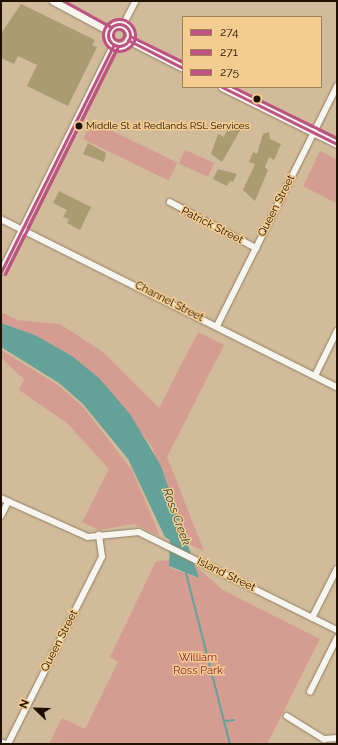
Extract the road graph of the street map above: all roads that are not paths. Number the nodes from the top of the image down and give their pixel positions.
1 (53, 1) edge
2 (136, 1) edge
3 (123, 24) junction
4 (109, 31) junction
5 (128, 40) junction
6 (114, 44) junction
7 (182, 67) edge
8 (337, 86) edge
9 (224, 88) edge
10 (314, 133) junction
11 (337, 144) edge
12 (170, 202) dead end
13 (1, 219) edge
14 (22, 230) junction
15 (256, 248) junction
16 (1, 272) edge
17 (217, 326) junction
18 (337, 331) edge
19 (315, 376) junction
20 (337, 387) edge
21 (1, 498) edge
22 (8, 502) junction
23 (1, 516) edge
24 (100, 535) junction
25 (337, 569) edge
26 (312, 618) junction
27 (337, 630) edge
28 (337, 638) edge
29 (310, 692) dead end
30 (287, 716) dead end
31 (337, 738) edge
32 (1, 742) edge
33 (7, 744) edge

1 - 4 street
2 - 3 street
3 - 4 street
3 - 5 street
4 - 6 street
5 - 6 street
5 - 7 street
6 - 14 street
8 - 10 street, Queen Street
9 - 10 street
10 - 11 street
10 - 15 street, Queen Street
12 - 15 street, Patrick Street
13 - 14 street, Channel Street
14 - 16 street
14 - 17 street, Channel Street
15 - 17 street, Queen Street
17 - 19 street, Channel Street
18 - 19 street
19 - 20 street, Channel Street
21 - 22 street, Island Street
22 - 23 street
22 - 24 street, Island Street
24 - 26 street, Island Street
24 - 33 street, Queen Street
25 - 26 street
26 - 27 street, Island Street
28 - 29 street
30 - 31 street
32 - 33 street

